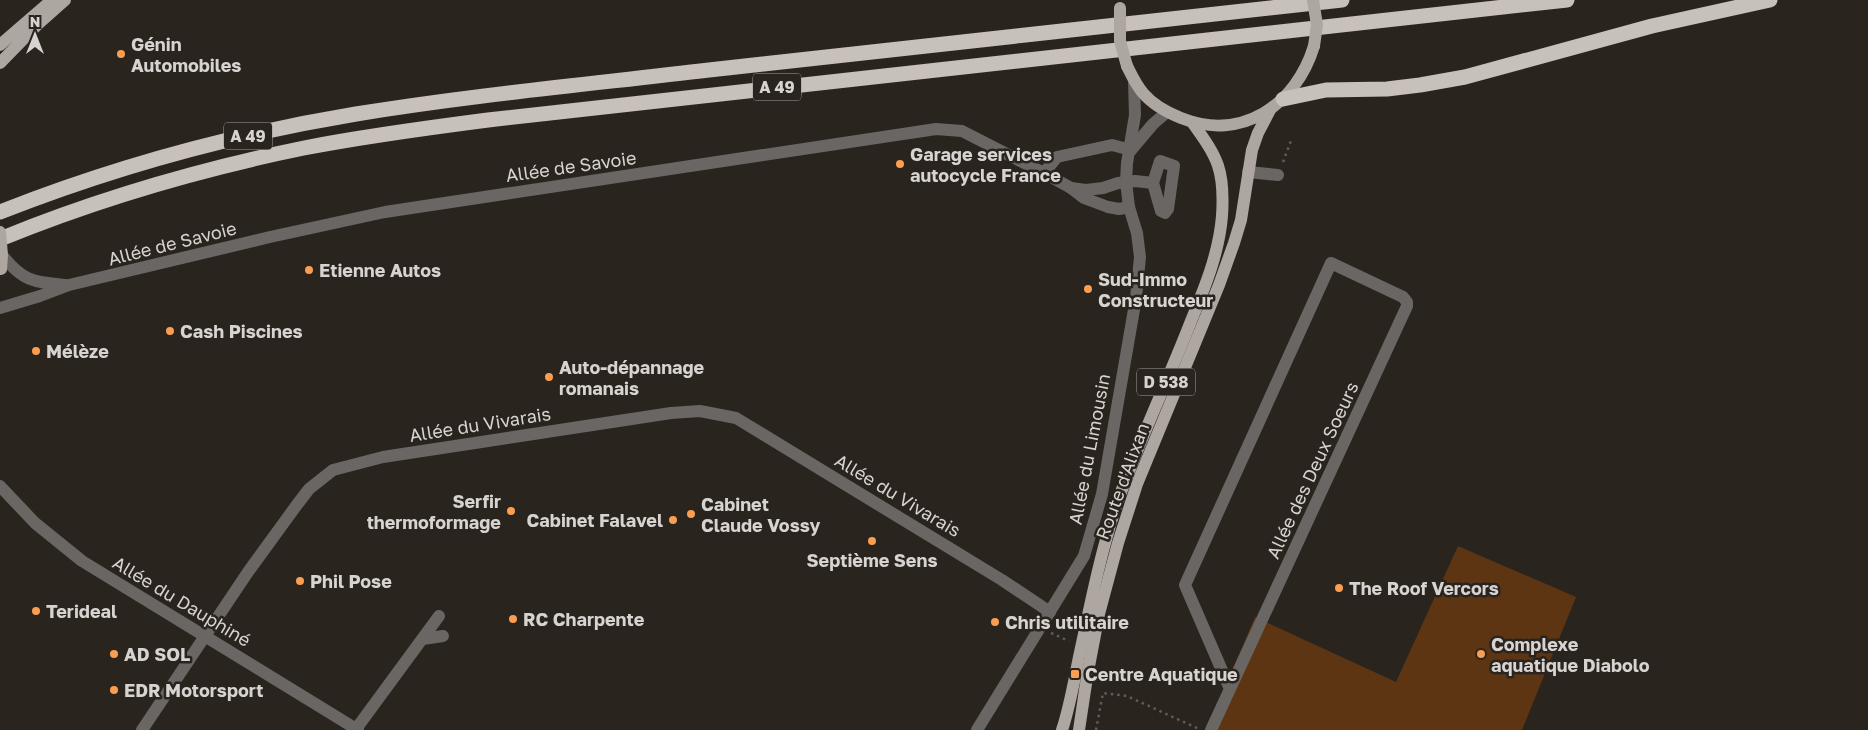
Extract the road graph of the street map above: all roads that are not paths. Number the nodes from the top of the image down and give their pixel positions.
1 (52, 0) edge
2 (65, 0) edge
3 (1313, 0) edge
4 (1342, 0) edge
5 (1567, 0) edge
6 (1770, 0) edge
7 (1121, 4) edge
8 (0, 45) edge
9 (0, 63) edge
10 (1134, 81) junction
11 (1284, 99) junction
12 (1270, 110) junction
13 (1167, 112) junction
14 (1192, 122) junction
15 (1131, 150) junction
16 (1248, 172) junction
17 (1044, 173) junction
18 (1278, 175) road end
19 (1126, 182) junction
20 (1153, 183) dead end
21 (1071, 188) junction
22 (1129, 207) junction
23 (0, 212) edge
24 (0, 232) edge
25 (0, 239) edge
26 (3, 265) edge
27 (69, 285) junction
28 (0, 308) edge
29 (0, 486) edge
30 (1050, 612) junction
31 (439, 616) dead end
32 (206, 636) junction
33 (443, 636) dead end
34 (422, 639) junction
35 (1230, 689) junction
36 (357, 729) edge
37 (142, 730) edge
38 (976, 730) edge
39 (1062, 730) edge
40 (1079, 730) edge
41 (1211, 730) edge

1 - 8 main road
2 - 9 main road
3 - 11 main road, bridge
4 - 23 highway, A 49
5 - 25 highway, A 49
6 - 11 highway
7 - 10 main road, bridge
10 - 13 main road
10 - 15 street, Allée du Limousin
11 - 12 main road
12 - 14 main road
12 - 16 main road, Route d'Alixan / D 538
13 - 14 main road
13 - 15 street
14 - 39 main road, Route d'Alixan / D 538
15 - 17 street
15 - 19 street, Allée du Limousin
16 - 18 street
16 - 40 main road, Route d'Alixan / D 538
17 - 21 street, Allée de Savoie
17 - 27 street, Allée de Savoie
19 - 20 street, Allée de Savoie
19 - 21 street, Allée de Savoie
19 - 22 street, Allée du Limousin
21 - 22 street, Allée de Savoie
22 - 30 street, Allée du Limousin
24 - 26 main road, bridge
26 - 27 street, Allée de Savoie
27 - 28 street, Allée de Savoie
29 - 32 street, Allée du Dauphiné
30 - 32 street, Allée du Vivarais
30 - 38 street, Allée du Limousin
31 - 34 street
32 - 36 street, Allée du Dauphiné
32 - 37 street, Allée du Vivarais
33 - 34 street
34 - 36 street
35 - 35 street, Allée des Deux Soeurs
35 - 41 street, Allée des Deux Soeurs

